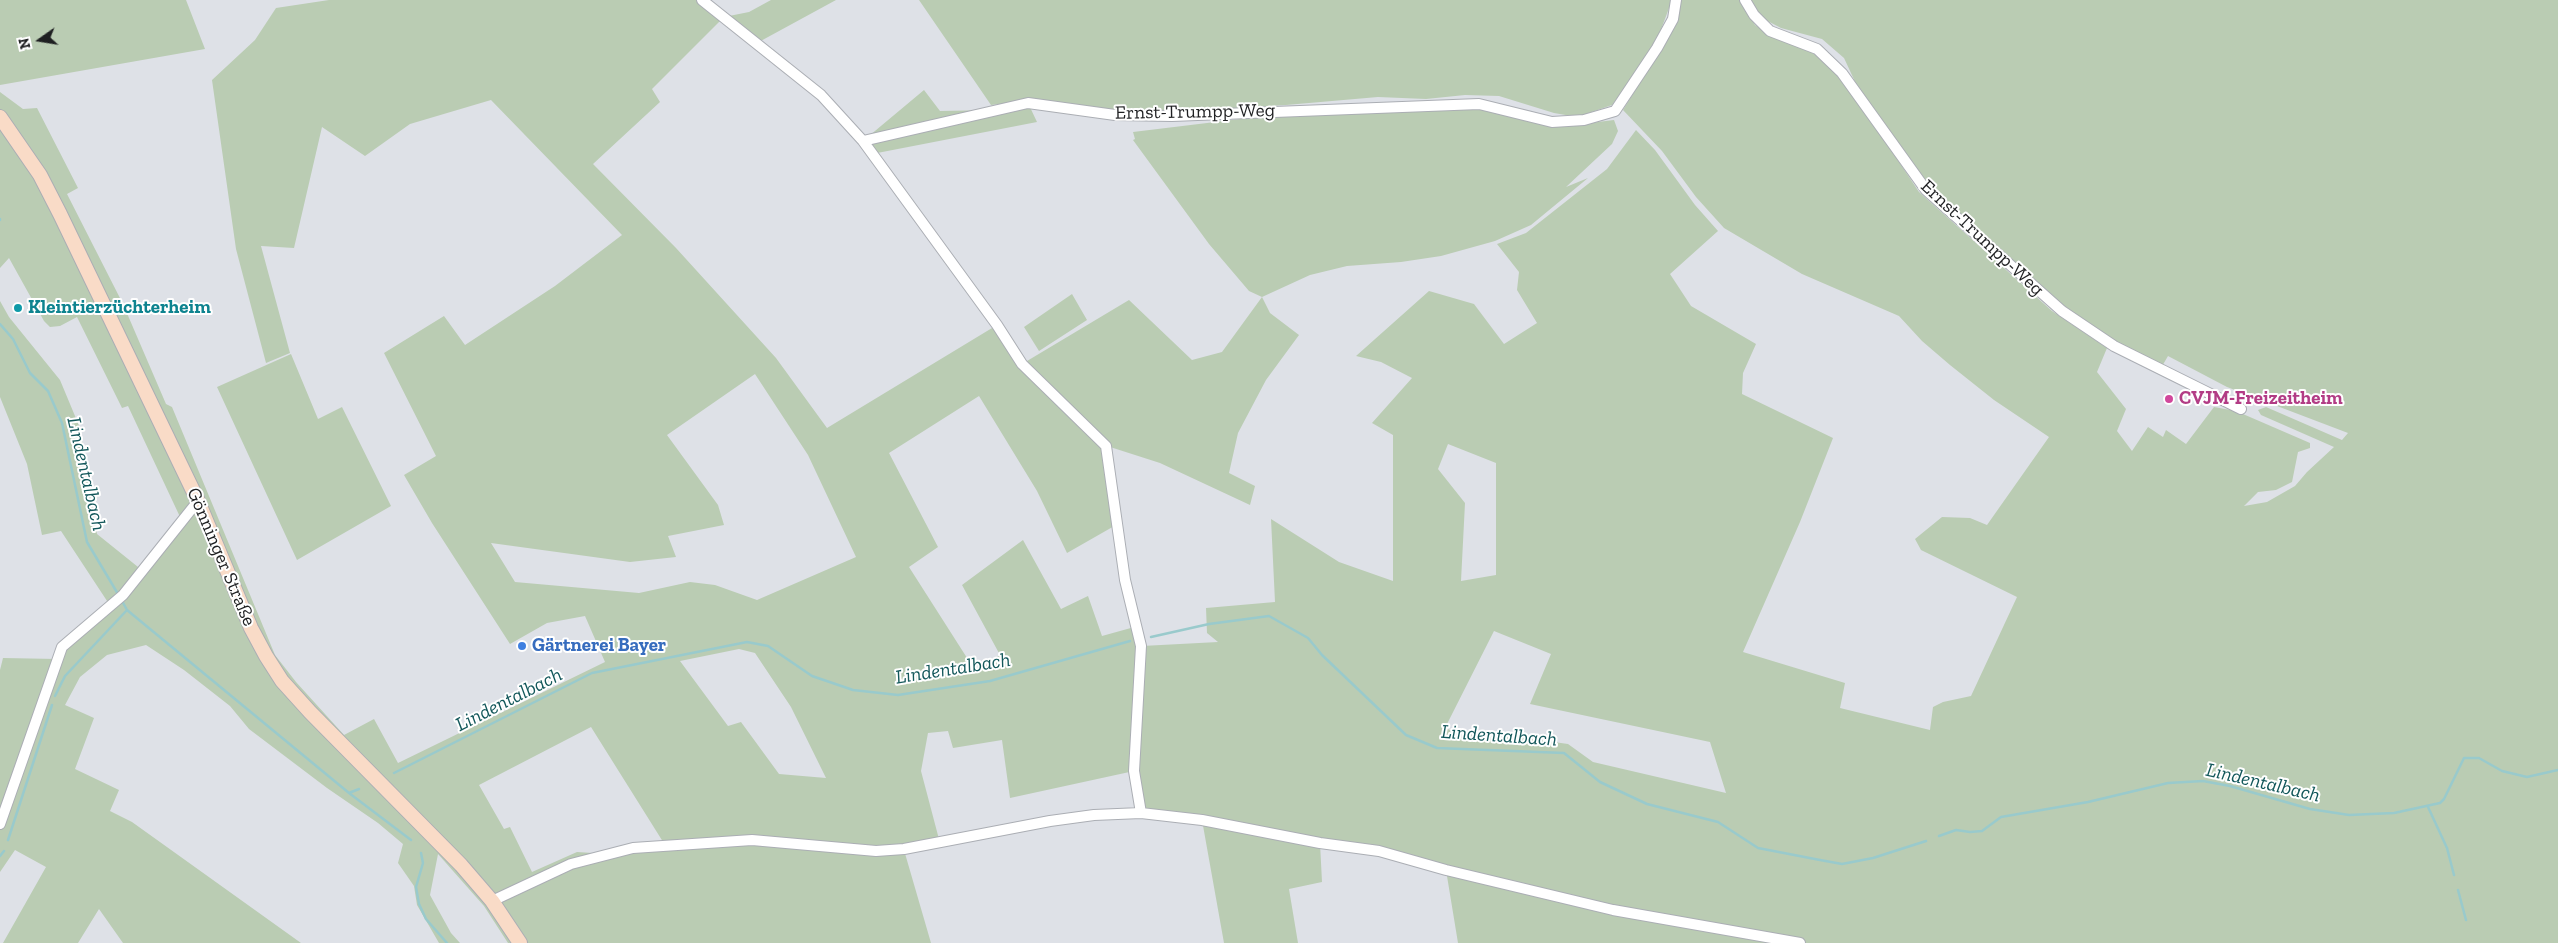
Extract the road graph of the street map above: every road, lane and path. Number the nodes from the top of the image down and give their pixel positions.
1 (702, 0) edge
2 (1676, 0) edge
3 (1745, 0) edge
4 (0, 117) edge
5 (863, 141) junction
6 (2240, 409) dead end
7 (198, 501) junction
8 (1141, 813) junction
9 (0, 824) edge
10 (492, 901) junction
11 (520, 943) edge
12 (1800, 943) edge

1 - 5 street
2 - 5 street, Ernst-Trumpp-Weg
3 - 6 street, Ernst-Trumpp-Weg
4 - 7 street, Gönninger Straße
5 - 8 street
7 - 9 street
7 - 10 street, Gönninger Straße
8 - 10 street
8 - 12 street
10 - 11 street, Gönninger Straße

